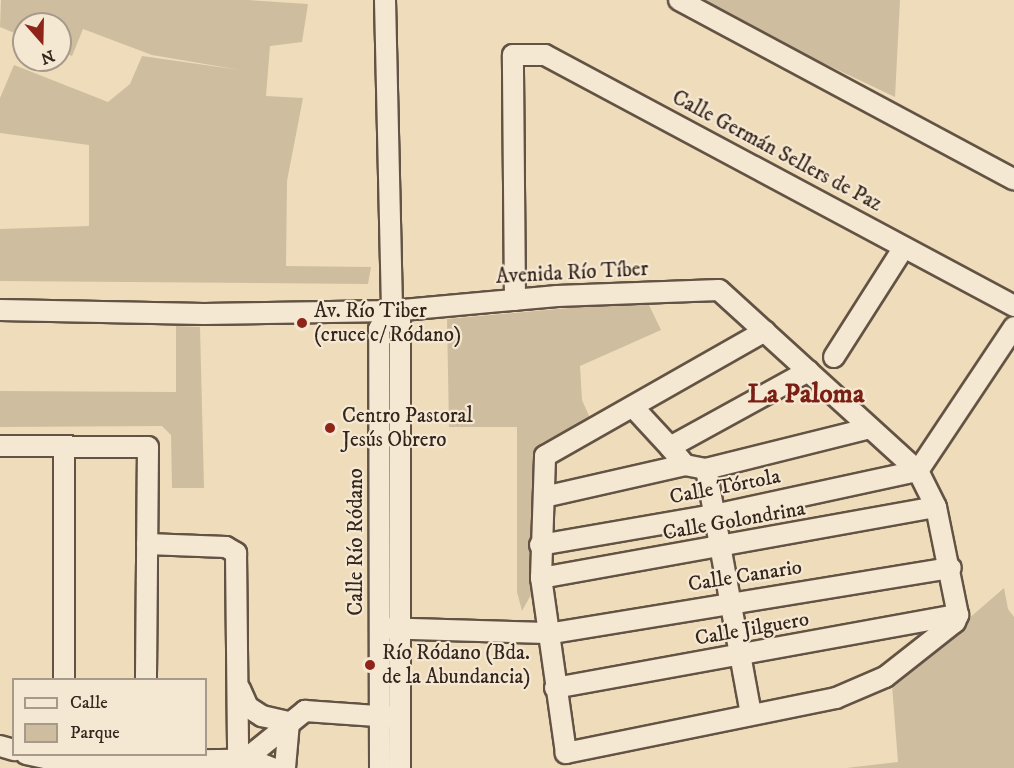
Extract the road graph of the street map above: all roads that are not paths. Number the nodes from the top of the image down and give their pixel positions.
1 (385, 0) edge
2 (679, 0) edge
3 (1014, 180) edge
4 (904, 247) junction
5 (515, 300) junction
6 (1014, 306) edge
7 (0, 310) edge
8 (392, 311) junction
9 (1014, 327) edge
10 (765, 331) junction
11 (834, 357) dead end
12 (808, 371) junction
13 (633, 408) junction
14 (870, 428) junction
15 (0, 446) edge
16 (64, 446) junction
17 (670, 447) junction
18 (685, 465) junction
19 (706, 469) junction
20 (918, 471) junction
21 (544, 497) junction
22 (936, 507) junction
23 (714, 515) junction
24 (147, 544) junction
25 (540, 544) junction
26 (719, 549) junction
27 (951, 568) junction
28 (541, 578) junction
29 (730, 602) junction
30 (956, 619) junction
31 (380, 627) junction
32 (400, 629) junction
33 (546, 633) junction
34 (740, 656) junction
35 (64, 678) edge
36 (146, 678) edge
37 (555, 688) junction
38 (240, 689) junction
39 (751, 713) junction
40 (380, 716) junction
41 (400, 718) junction
42 (289, 722) junction
43 (37, 756) edge
44 (243, 759) junction
45 (64, 761) edge
46 (146, 761) edge
47 (272, 768) edge
48 (285, 768) edge
49 (380, 768) edge
50 (400, 768) edge

1 - 8 street
2 - 3 street
4 - 5 street, Calle Germán Sellers de Paz
4 - 6 street, Calle Germán Sellers de Paz
4 - 11 street
5 - 8 street, Avenida Río Tíber
5 - 10 street, Avenida Río Tíber
7 - 8 street, Avenida Río Tíber
8 - 31 street, Calle Río Ródano
8 - 32 street, Calle Río Ródano
9 - 20 street
10 - 12 street, Avenida Río Tíber
10 - 13 street
12 - 14 street, Avenida Río Tíber
12 - 17 street
13 - 17 street
13 - 21 street
14 - 19 street
14 - 20 street, Avenida Río Tíber
15 - 16 street
16 - 24 street
16 - 35 street
17 - 18 street
18 - 19 street
18 - 21 street
19 - 23 street
20 - 22 street, Avenida Río Tíber
20 - 23 street, Calle Tórtola
21 - 25 street
22 - 26 street, Calle Golondrina
22 - 27 street, Avenida Río Tíber
23 - 25 street, Calle Tórtola
23 - 26 street
24 - 36 street
24 - 38 street
25 - 28 street
26 - 28 street, Calle Golondrina
26 - 29 street
27 - 29 street, Calle Canario
27 - 30 street, Avenida Río Tíber
28 - 33 street
29 - 33 street, Calle Canario
29 - 34 street
30 - 34 street, Calle Jilguero
30 - 39 street
31 - 32 street, Calle Canario
31 - 40 street, Calle Río Ródano
32 - 33 street, Calle Canario
32 - 41 street, Calle Río Ródano
33 - 37 street
34 - 37 street, Calle Jilguero
34 - 39 street
37 - 39 street
38 - 42 street
38 - 44 street
40 - 41 street
40 - 42 street
40 - 49 street, Calle Río Ródano
41 - 50 street, Calle Río Ródano
42 - 44 street
42 - 48 street
43 - 45 street
44 - 46 street
44 - 47 street
45 - 46 street

